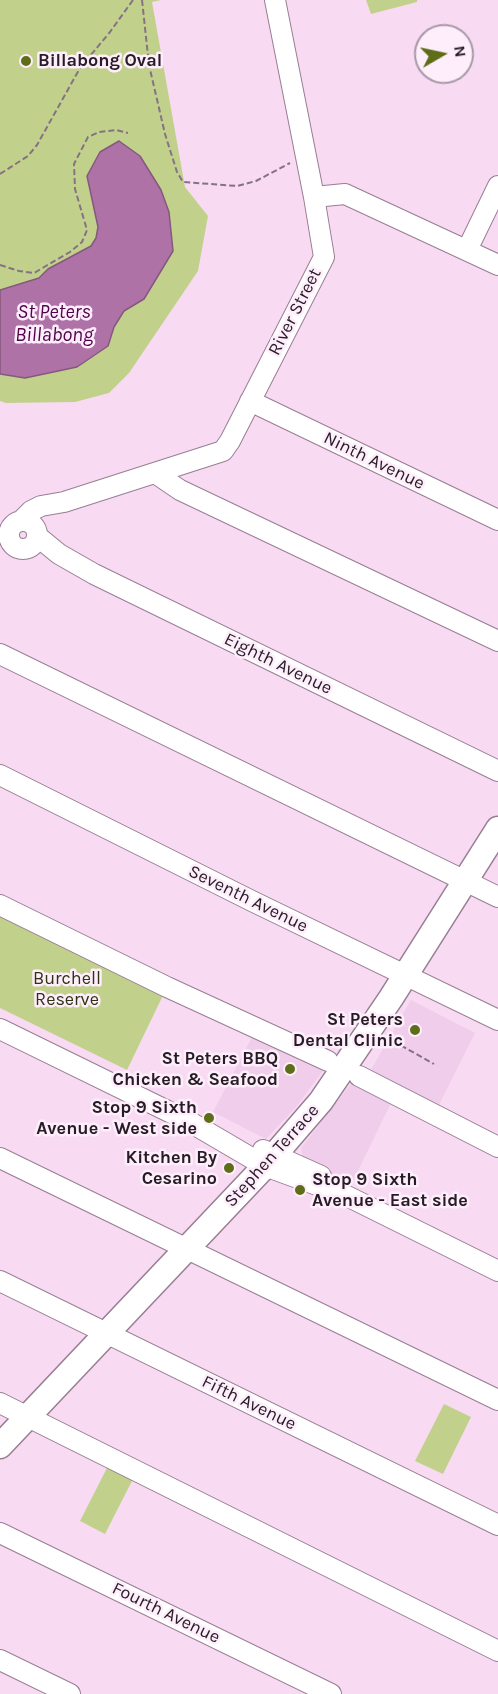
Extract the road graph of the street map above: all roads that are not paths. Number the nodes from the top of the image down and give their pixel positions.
1 (275, 0) edge
2 (498, 186) edge
3 (314, 197) junction
4 (467, 250) junction
5 (498, 265) edge
6 (250, 401) junction
7 (155, 473) junction
8 (498, 520) edge
9 (19, 530) edge
10 (498, 641) edge
11 (0, 654) edge
12 (498, 771) edge
13 (0, 775) edge
14 (498, 829) edge
15 (465, 880) junction
16 (498, 897) edge
17 (0, 905) edge
18 (405, 975) junction
19 (498, 1020) edge
20 (0, 1029) edge
21 (328, 1061) dead end
22 (359, 1076) dead end
23 (498, 1147) edge
24 (0, 1158) edge
25 (270, 1161) junction
26 (186, 1250) junction
27 (498, 1271) edge
28 (0, 1281) edge
29 (108, 1332) junction
30 (498, 1400) edge
31 (0, 1403) edge
32 (27, 1416) junction
33 (0, 1446) edge
34 (498, 1525) edge
35 (0, 1533) edge
36 (498, 1651) edge
37 (0, 1660) edge
38 (70, 1694) edge
39 (331, 1694) edge

1 - 3 street, River Street
2 - 4 street
3 - 4 street
3 - 6 street, River Street
4 - 5 street
6 - 7 street, River Street
6 - 8 street, Ninth Avenue
7 - 9 street, River Street
7 - 10 street
9 - 12 street, Eighth Avenue
11 - 15 street
13 - 18 street, Seventh Avenue
14 - 15 main road, Stephen Terrace
15 - 16 street
15 - 18 main road, Stephen Terrace
17 - 21 street
18 - 19 street, Seventh Avenue
18 - 25 main road, Stephen Terrace
20 - 25 street
22 - 23 street
24 - 26 street
25 - 26 main road, Stephen Terrace
25 - 27 street
26 - 29 main road, Stephen Terrace
26 - 30 street
28 - 29 street, Fifth Avenue
29 - 32 main road, Stephen Terrace
29 - 34 street, Fifth Avenue
31 - 32 street
32 - 33 main road, Stephen Terrace
32 - 36 street
35 - 39 street, Fourth Avenue
37 - 38 street

